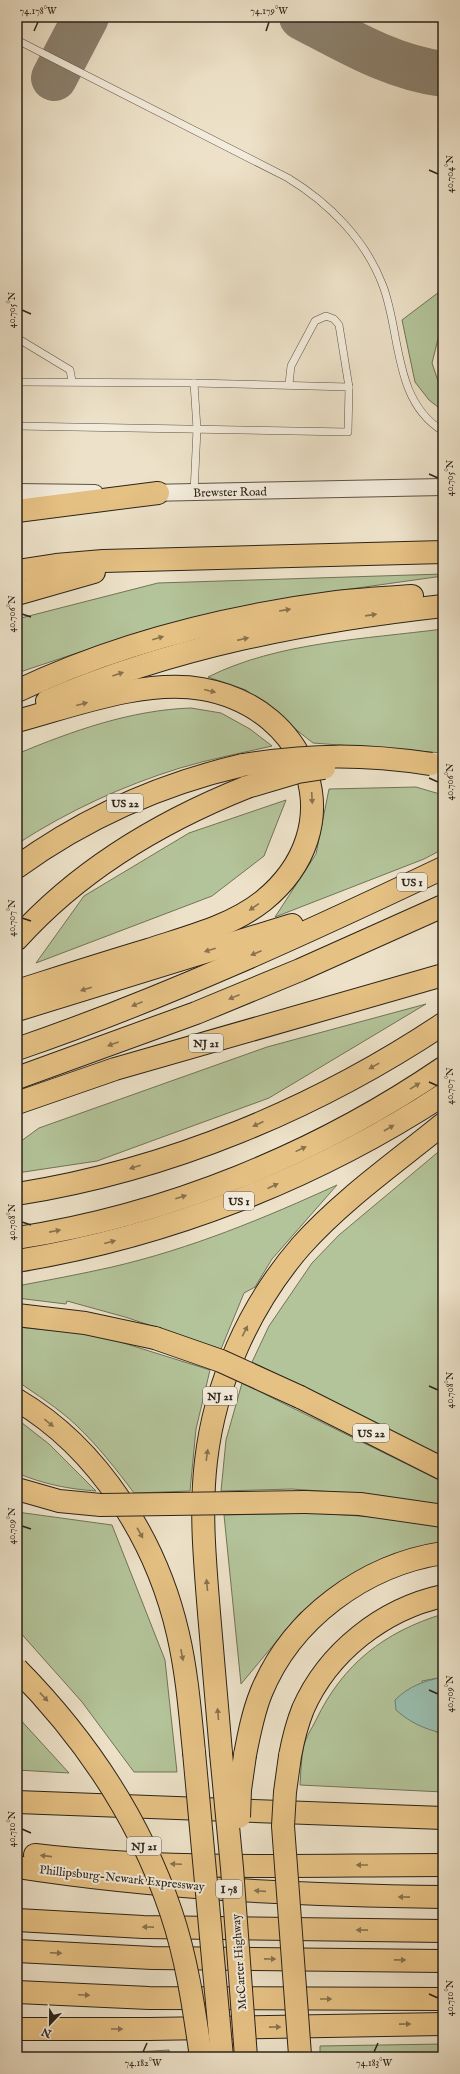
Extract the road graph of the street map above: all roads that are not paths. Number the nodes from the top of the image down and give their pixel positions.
1 (17, 40) edge
2 (17, 341) edge
3 (72, 381) junction
4 (17, 382) edge
5 (194, 383) junction
6 (289, 384) junction
7 (349, 387) junction
8 (17, 426) edge
9 (197, 429) junction
10 (443, 431) edge
11 (443, 487) edge
12 (17, 492) edge
13 (158, 493) junction
14 (194, 493) junction
15 (17, 511) edge
16 (443, 552) edge
17 (198, 557) junction
18 (17, 571) edge
19 (443, 593) edge
20 (17, 594) edge
21 (443, 606) edge
22 (17, 691) edge
23 (17, 714) edge
24 (17, 721) edge
25 (437, 765) edge
26 (17, 866) edge
27 (443, 868) edge
28 (381, 897) junction
29 (443, 906) edge
30 (17, 939) edge
31 (443, 962) edge
32 (443, 975) edge
33 (17, 991) edge
34 (17, 1010) edge
35 (297, 1016) junction
36 (443, 1024) edge
37 (17, 1049) edge
38 (443, 1068) edge
39 (115, 1070) junction
40 (17, 1078) edge
41 (443, 1095) edge
42 (17, 1103) edge
43 (17, 1118) edge
44 (443, 1124) edge
45 (17, 1194) edge
46 (17, 1238) edge
47 (17, 1260) edge
48 (17, 1315) edge
49 (17, 1400) edge
50 (443, 1469) edge
51 (17, 1489) edge
52 (443, 1516) edge
53 (443, 1554) edge
54 (443, 1596) edge
55 (17, 1669) edge
56 (17, 1797) edge
57 (17, 1802) edge
58 (85, 1805) junction
59 (443, 1818) edge
60 (17, 1852) edge
61 (443, 1865) edge
62 (17, 1867) edge
63 (232, 1868) junction
64 (443, 1898) edge
65 (17, 1914) edge
66 (17, 1920) edge
67 (52, 1922) junction
68 (443, 1931) edge
69 (17, 1951) edge
70 (443, 1961) edge
71 (17, 1992) edge
72 (443, 1999) edge
73 (443, 2024) edge
74 (17, 2029) edge
75 (201, 2057) edge
76 (222, 2057) edge
77 (246, 2057) edge
78 (300, 2057) edge

1 - 10 lane
2 - 3 lane
3 - 4 lane
3 - 5 lane
5 - 6 lane
5 - 9 lane
6 - 7 lane
6 - 7 lane
7 - 9 lane
8 - 9 lane
9 - 14 lane
11 - 14 street, Brewster Road
12 - 13 street, Brewster Road
13 - 14 street, Brewster Road
13 - 15 highway
16 - 17 highway
17 - 18 highway
17 - 20 highway
22 -> 19 highway
23 -> 21 highway
24 -> 33 highway
25 - 26 highway, US 22, bridge
25 - 30 highway, bridge
27 - 28 highway, US 1
28 -> 34 highway
28 -> 37 highway, US 1
29 -> 40 highway
31 - 35 highway, NJ 21
32 - 35 highway
35 - 39 highway, NJ 21
36 -> 45 highway
46 -> 38 highway
39 - 42 highway, NJ 21
39 - 43 highway
47 -> 41 highway, US 1
63 -> 44 highway, NJ 21, bridge
48 - 50 highway, US 22, bridge
49 -> 76 highway, bridge
51 - 52 highway, bridge
53 - 63 highway, bridge
54 - 78 highway, bridge
55 -> 75 highway, NJ 21, bridge
56 - 58 highway
57 - 58 highway
58 - 59 highway
61 -> 60 highway
64 -> 62 highway, Phillipsburg-Newark Expressway / I 78
63 - 77 highway, McCarter Highway / NJ 21, bridge
65 - 67 highway
66 - 67 highway
68 -> 67 highway
69 -> 70 highway
71 -> 72 highway
74 -> 73 highway

